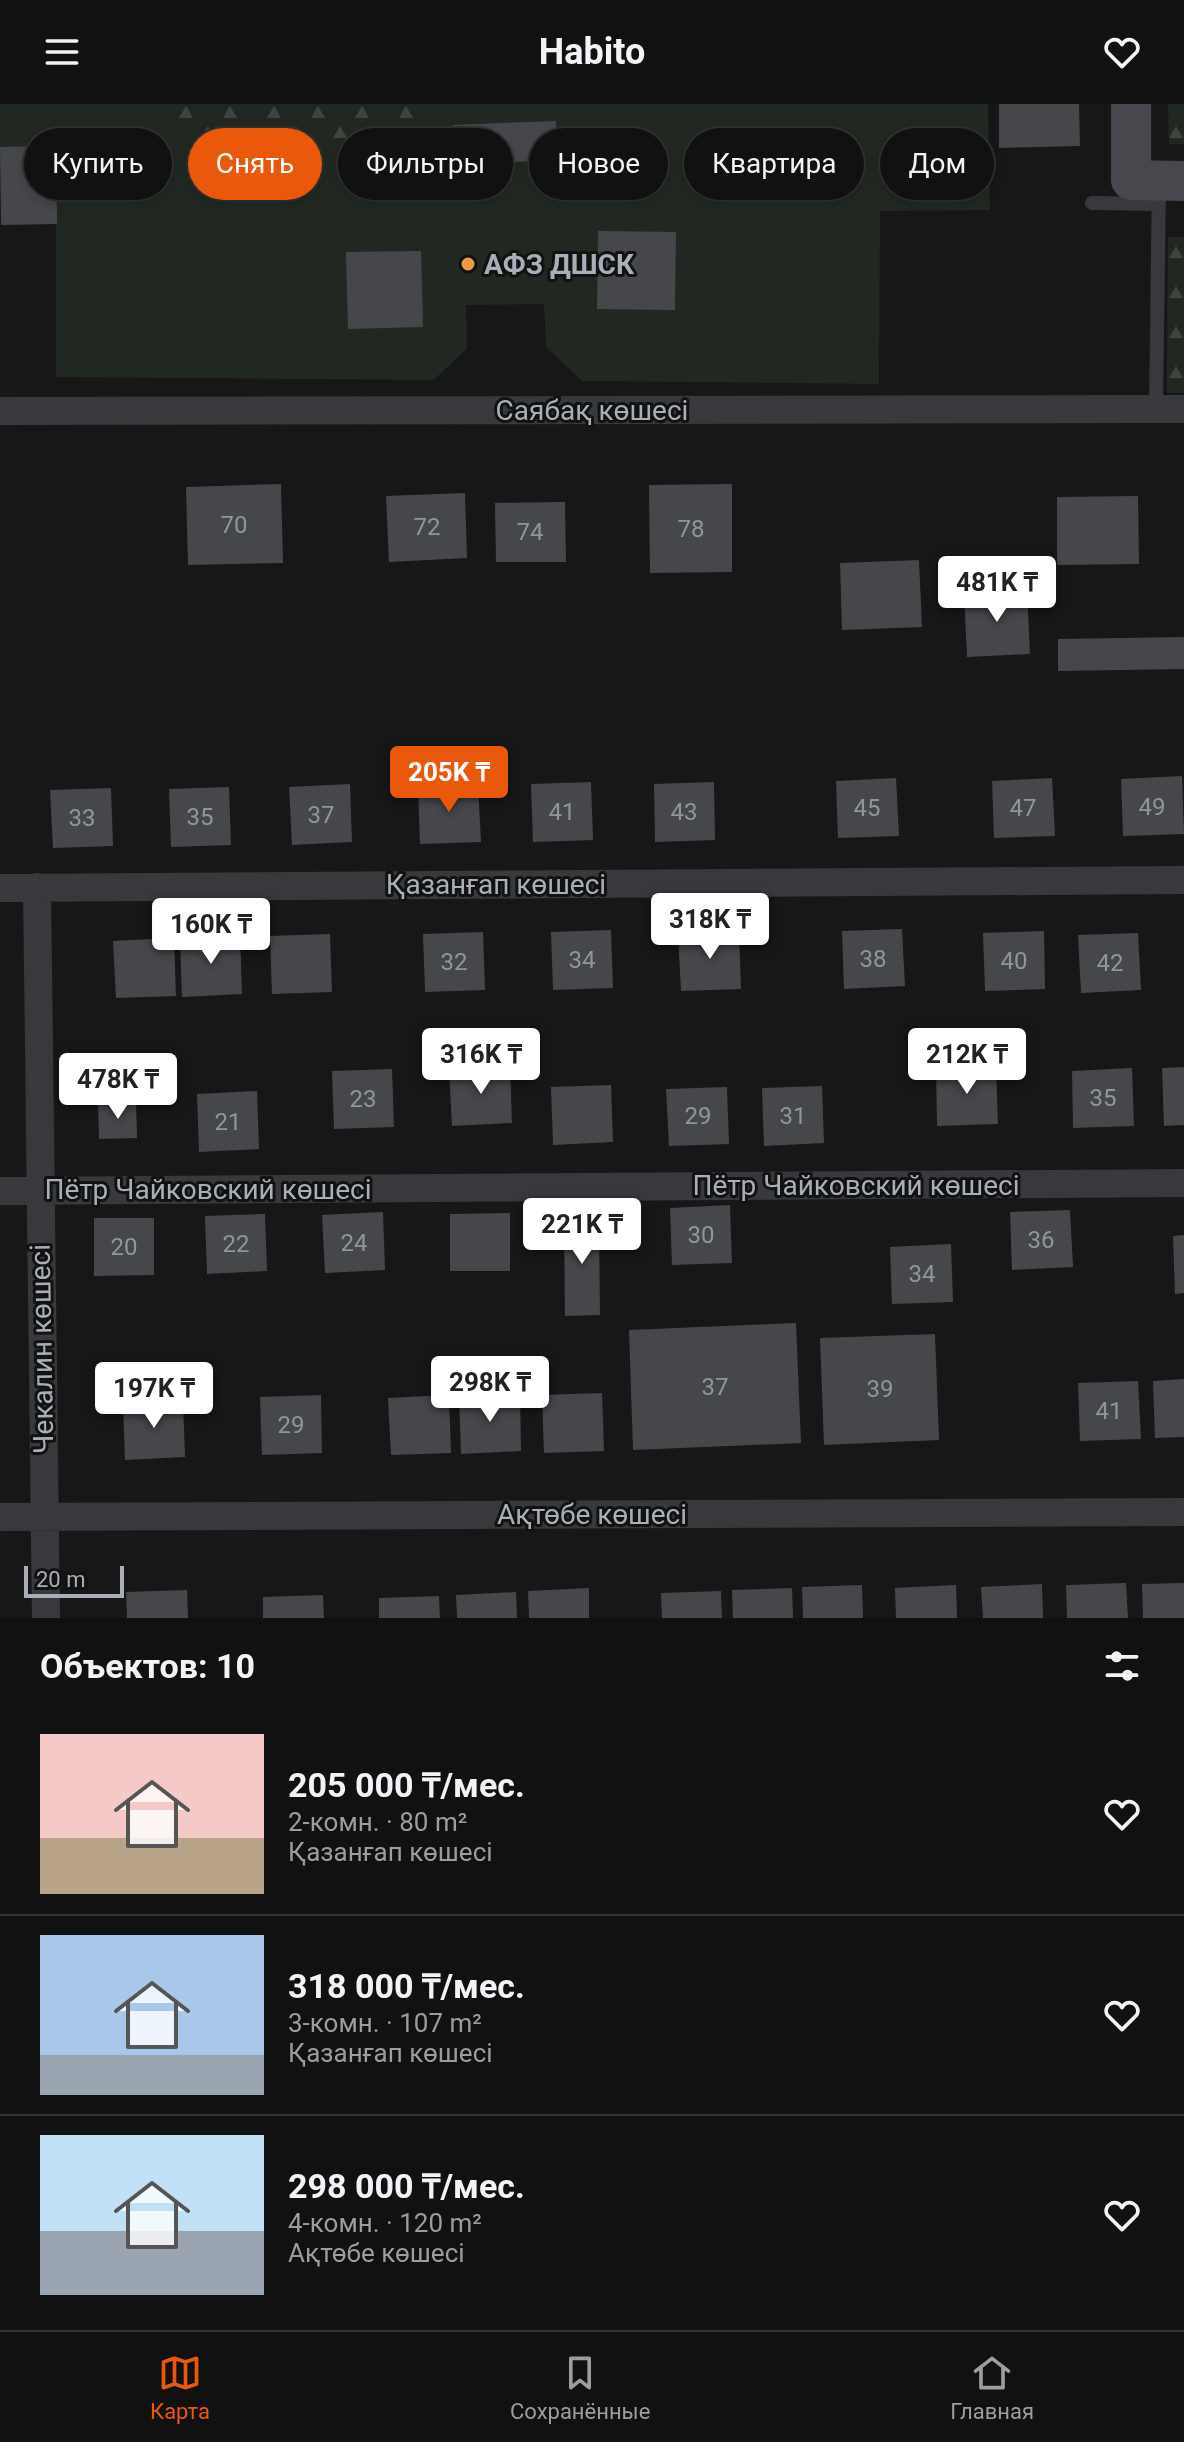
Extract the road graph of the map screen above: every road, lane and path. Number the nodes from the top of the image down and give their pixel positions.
1 (1131, 104) edge
2 (1167, 189) edge
3 (1092, 203) dead end
4 (1156, 409) junction
5 (1184, 409) edge
6 (0, 411) edge
7 (1184, 880) edge
8 (37, 887) junction
9 (0, 888) edge
10 (1184, 1183) edge
11 (41, 1190) junction
12 (0, 1191) edge
13 (1184, 1512) edge
14 (44, 1516) junction
15 (0, 1517) edge
16 (46, 1618) edge

1 - 2 main road
2 - 3 lane
2 - 4 lane
4 - 5 street, Саябақ көшесі
4 - 6 street, Саябақ көшесі
7 - 8 street, Қазанғап көшесі
8 - 9 street, Қазанғап көшесі
8 - 11 street, Чекалин көшесі
10 - 11 street, Пётр Чайковский көшесі
11 - 12 street, Пётр Чайковский көшесі
11 - 14 street, Чекалин көшесі
13 - 14 street, Ақтөбе көшесі
14 - 15 street, Ақтөбе көшесі
14 - 16 street, Чекалин көшесі

